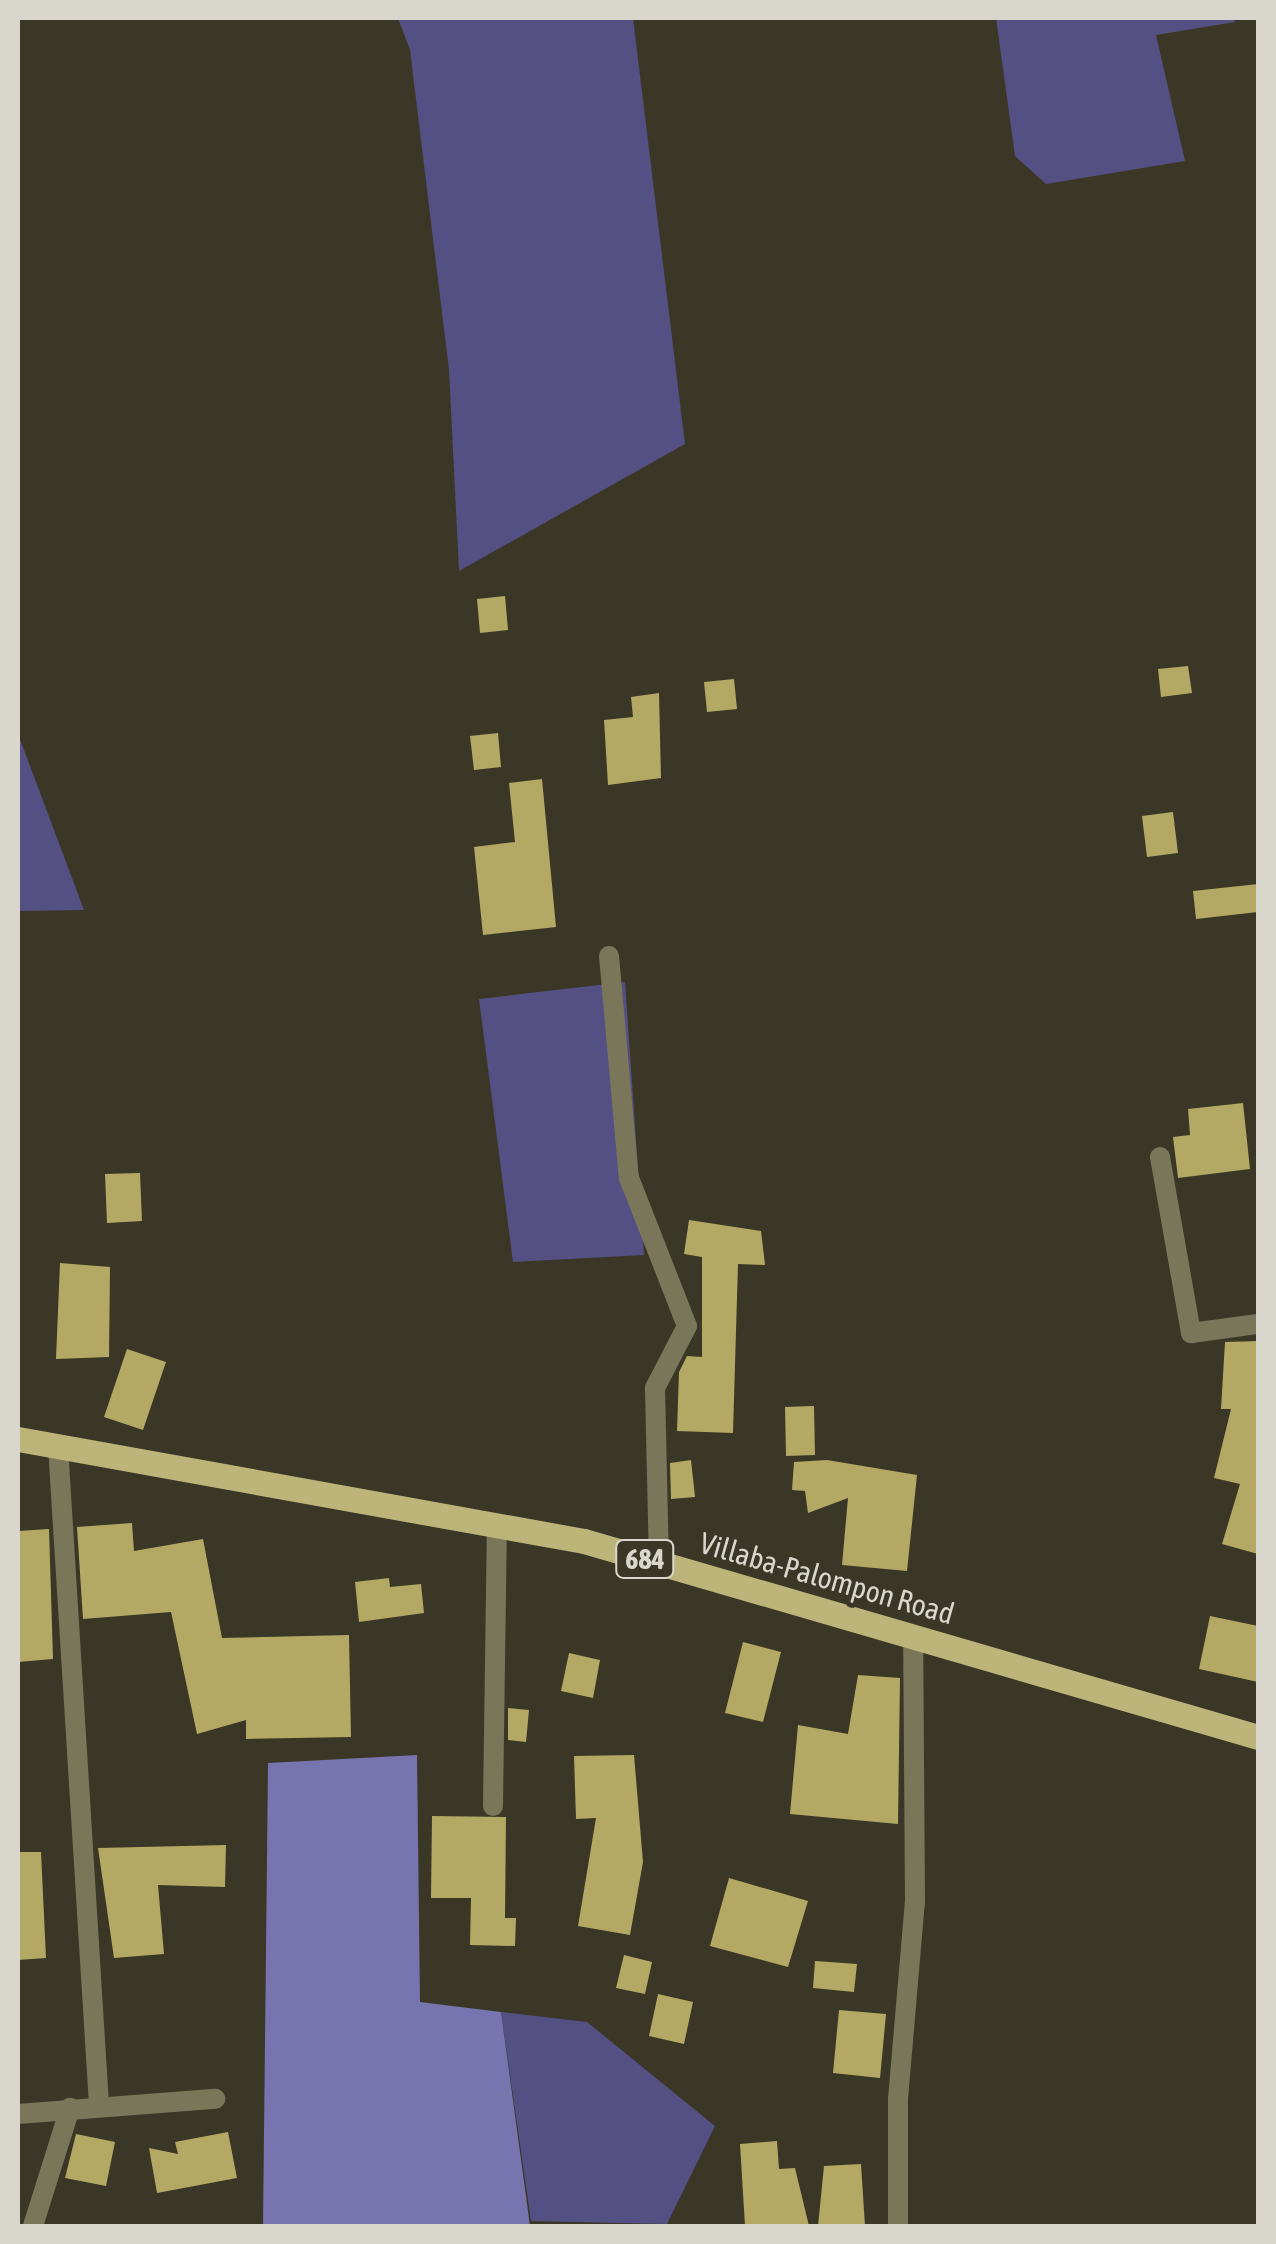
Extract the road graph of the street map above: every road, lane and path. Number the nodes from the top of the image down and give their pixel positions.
1 (609, 956) dead end
2 (1160, 1157) dead end
3 (1258, 1324) edge
4 (18, 1439) edge
5 (58, 1446) junction
6 (496, 1526) junction
7 (659, 1563) junction
8 (914, 1637) junction
9 (1258, 1738) edge
10 (492, 1806) dead end
11 (215, 2099) dead end
12 (99, 2105) junction
13 (70, 2108) junction
14 (18, 2114) edge
15 (33, 2226) edge
16 (898, 2226) edge

1 - 7 street
2 - 3 street
4 - 5 main road, Villaba-Palompon Road / 684
5 - 6 main road, Villaba-Palompon Road / 684
5 - 12 street
6 - 7 main road, Villaba-Palompon Road / 684
6 - 10 street
7 - 8 main road, Villaba-Palompon Road / 684
8 - 9 main road, Villaba-Palompon Road / 684
8 - 16 street
11 - 12 street
12 - 13 street
13 - 14 street
13 - 15 street

